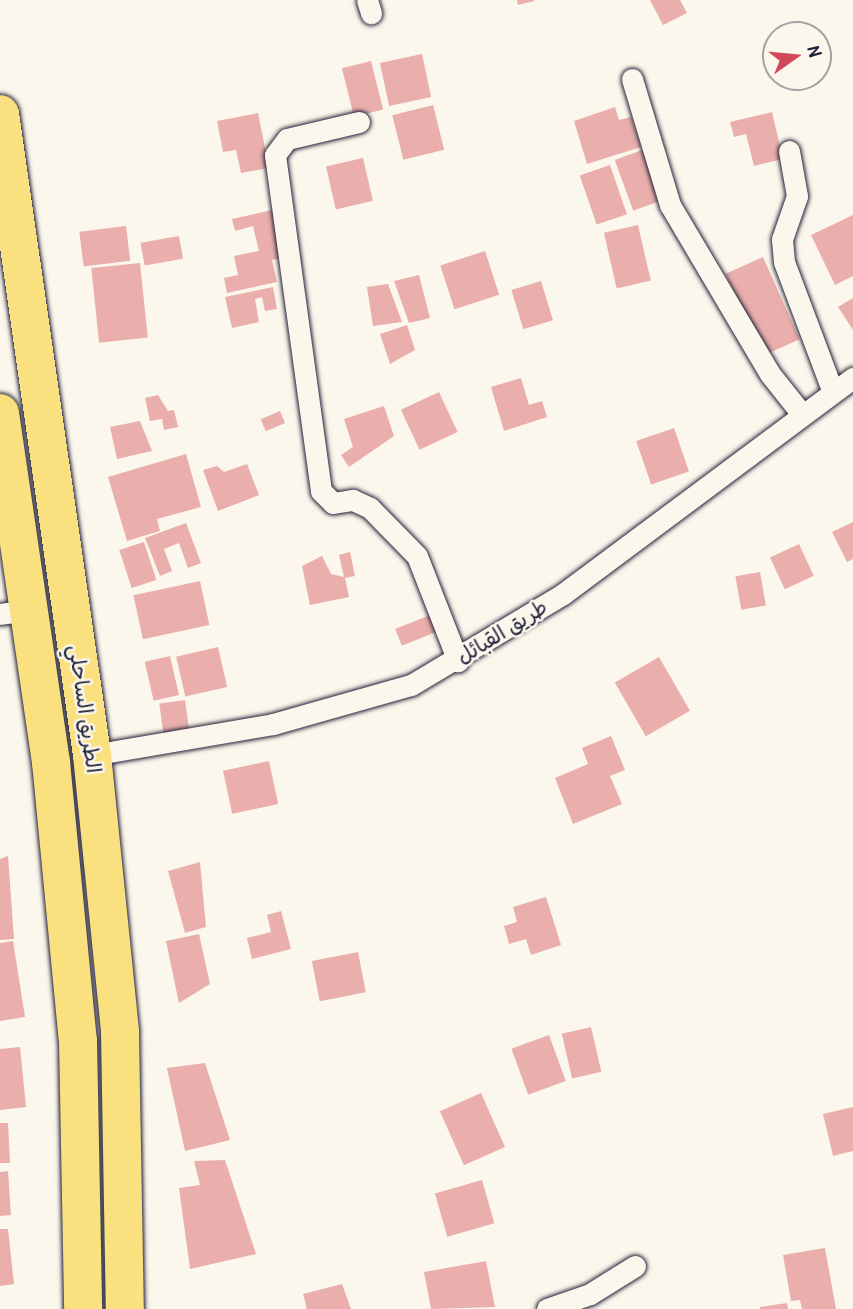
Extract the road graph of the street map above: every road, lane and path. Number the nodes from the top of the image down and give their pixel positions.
1 (632, 79) dead end
2 (0, 114) edge
3 (359, 122) dead end
4 (789, 150) dead end
5 (853, 379) edge
6 (832, 390) junction
7 (0, 412) edge
8 (801, 413) junction
9 (14, 612) edge
10 (458, 661) junction
11 (92, 755) junction
12 (635, 1266) dead end
13 (82, 1309) edge
14 (125, 1309) edge
15 (547, 1309) edge

1 - 8 street
2 - 11 highway, الطريق الساحلي
3 - 10 street
4 - 6 street
5 - 6 street, طريق القبائل
6 - 8 street, طريق القبائل
7 - 9 highway, الطريق الساحلي
8 - 10 street, طريق القبائل
9 - 13 highway, الطريق الساحلي
10 - 11 street, طريق القبائل
11 - 14 highway, الطريق الساحلي
12 - 15 street

